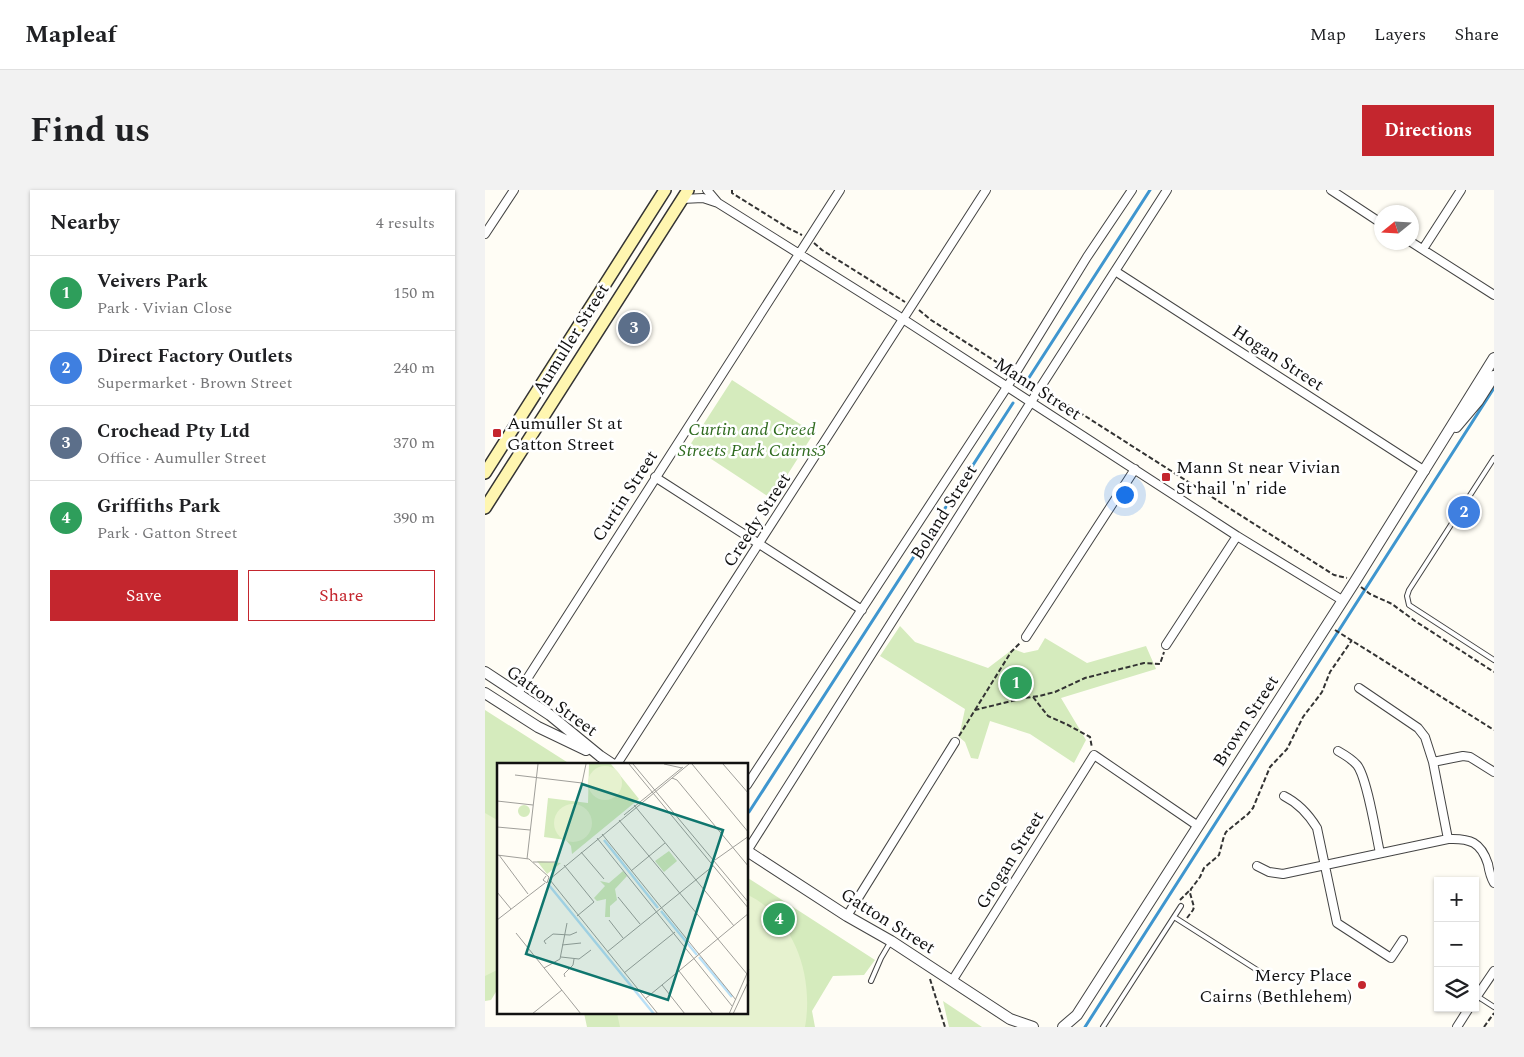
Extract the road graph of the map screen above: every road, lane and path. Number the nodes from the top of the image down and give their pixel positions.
1 (513, 190) edge
2 (667, 190) edge
3 (707, 190) edge
4 (732, 190) edge
5 (840, 190) edge
6 (986, 190) edge
7 (1132, 190) edge
8 (1167, 190) edge
9 (1331, 190) edge
10 (1461, 190) edge
11 (685, 194) edge
12 (718, 203) junction
13 (1374, 218) edge
14 (485, 234) edge
15 (809, 239) junction
16 (1419, 247) edge
17 (1423, 249) junction
18 (799, 255) junction
19 (1115, 271) junction
20 (1494, 295) edge
21 (911, 306) junction
22 (903, 319) junction
23 (1493, 363) edge
24 (1015, 374) junction
25 (1494, 376) edge
26 (1007, 387) junction
27 (1040, 388) junction
28 (1031, 402) junction
29 (540, 422) junction
30 (1442, 444) junction
31 (1494, 458) edge
32 (491, 463) junction
33 (1135, 469) junction
34 (1425, 471) junction
35 (485, 473) edge
36 (655, 477) junction
37 (485, 508) edge
38 (1237, 536) junction
39 (759, 544) junction
40 (1357, 585) junction
41 (1342, 600) junction
42 (862, 610) junction
43 (1334, 629) dead end
44 (1026, 637) joint
45 (1352, 640) junction
46 (1166, 645) joint
47 (1494, 660) edge
48 (485, 672) edge
49 (1494, 672) edge
50 (1359, 688) dead end
51 (485, 692) edge
52 (518, 693) junction
53 (1033, 697) junction
54 (508, 708) junction
55 (975, 710) junction
56 (1494, 730) edge
57 (955, 742) joint
58 (1339, 751) dead end
59 (1094, 755) junction
60 (600, 756) junction
61 (1433, 762) junction
62 (610, 763) edge
63 (618, 763) edge
64 (1494, 772) edge
65 (749, 782) edge
66 (1284, 796) dead end
67 (1199, 826) junction
68 (1448, 839) junction
69 (749, 848) edge
70 (749, 852) edge
71 (1380, 853) junction
72 (1325, 865) junction
73 (1257, 866) dead end
74 (1494, 883) edge
75 (1191, 889) junction
76 (1180, 907) joint
77 (847, 916) junction
78 (1174, 916) junction
79 (1183, 922) junction
80 (1403, 940) dead end
81 (891, 941) junction
82 (926, 964) junction
83 (1494, 971) edge
84 (1265, 975) dead end
85 (952, 980) junction
86 (871, 981) dead end
87 (1479, 994) edge
88 (1479, 1000) edge
89 (1494, 1007) edge
90 (1466, 1012) edge
91 (1494, 1013) edge
92 (1077, 1015) junction
93 (1014, 1023) edge
94 (945, 1027) edge
95 (1033, 1027) edge
96 (1063, 1027) edge
97 (1073, 1027) edge
98 (1103, 1027) edge
99 (1457, 1027) edge
100 (1484, 1027) edge

1 - 14 street
2 - 32 main road, Aumuller Street
3 - 12 street, Mann Street
4 - 15 path
5 - 15 street, Curtin Street
6 - 21 street, Creedy Street
7 - 24 street, Boland Street
8 - 19 street, Boland Street
9 - 13 street
10 - 17 street
11 - 12 street, Mann Street
11 - 29 main road, Aumuller Street
12 - 18 street, Mann Street
15 - 18 street, Curtin Street
15 - 21 path
16 - 17 street
17 - 20 street
18 - 22 street, Mann Street
18 - 36 street, Curtin Street
19 - 27 street, Boland Street
19 - 34 street, Hogan Street
21 - 22 street, Creedy Street
21 - 24 path
22 - 26 street, Mann Street
22 - 39 street, Creedy Street
23 - 30 street, Brown Street
24 - 26 street, Boland Street
24 - 27 path
25 - 30 street, Brown Street
26 - 28 street, Mann Street
26 - 42 street, Boland Street
27 - 28 street, Boland Street
27 - 40 path
28 - 33 street, Mann Street
28 - 69 street, Boland Street
29 - 32 main road
29 - 37 main road, Aumuller Street
30 - 34 street, Brown Street
31 - 47 lane
32 - 35 main road, Aumuller Street
33 - 38 street, Mann Street
33 - 44 street
34 - 40 street, Brown Street
36 - 39 street
36 - 52 street, Curtin Street
38 - 41 street, Mann Street
38 - 46 street
39 - 42 street
39 - 63 street, Creedy Street
40 - 41 street, Brown Street
40 - 49 path
41 - 67 street, Brown Street
42 - 65 street, Boland Street
43 - 45 path
44 - 55 path
45 - 56 path
45 - 75 path
46 - 53 path
48 - 52 street, Gatton Street
50 - 61 street
51 - 54 street, Gatton Street
52 - 54 street
52 - 60 street, Gatton Street
53 - 55 path
53 - 59 path
54 - 60 street, Gatton Street
55 - 57 path
57 - 77 street
58 - 71 street
59 - 67 street
59 - 85 street, Grogan Street
60 - 62 street, Gatton Street
61 - 64 street
61 - 68 street
66 - 72 street
67 - 92 street, Brown Street
68 - 71 street
68 - 74 street
70 - 77 street, Gatton Street
71 - 72 street
72 - 73 street
72 - 80 street
75 - 76 path
75 - 79 path
76 - 78 lane
77 - 81 street, Gatton Street
78 - 79 lane
78 - 98 lane
79 - 84 lane
81 - 82 street, Gatton Street
81 - 86 lane
82 - 85 street, Gatton Street
82 - 94 path
83 - 87 street
85 - 93 street, Gatton Street
88 - 89 lane
90 - 99 street
91 - 100 path
92 - 96 street, Brown Street
92 - 97 street, Brown Street
93 - 95 street, Gatton Street

